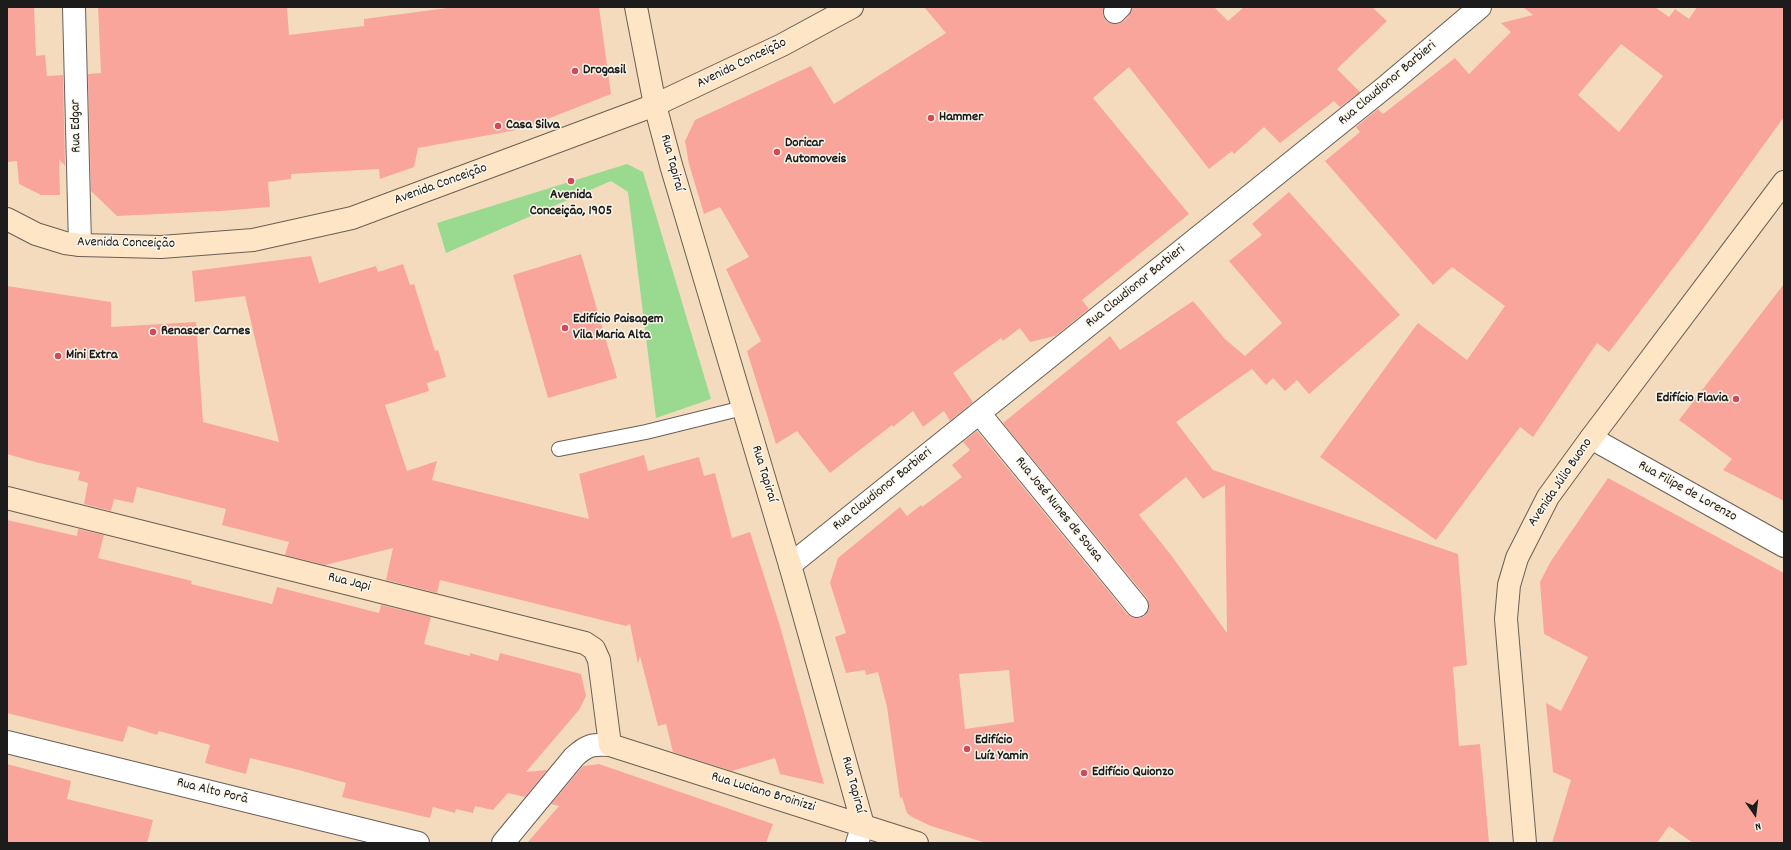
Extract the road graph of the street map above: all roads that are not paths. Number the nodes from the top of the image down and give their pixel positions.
1 (74, 7) edge
2 (636, 7) edge
3 (852, 7) edge
4 (1480, 7) edge
5 (655, 105) junction
6 (1784, 182) edge
7 (8, 222) edge
8 (80, 245) junction
9 (743, 408) junction
10 (980, 413) junction
11 (1591, 438) junction
12 (559, 449) dead end
13 (7, 498) edge
14 (1784, 546) edge
15 (790, 565) junction
16 (1137, 606) dead end
17 (7, 742) edge
18 (610, 745) junction
19 (854, 790) junction
20 (824, 812) junction
21 (860, 834) edge
22 (418, 843) edge
23 (503, 843) edge
24 (917, 843) edge
25 (1525, 843) edge

1 - 8 street, Rua Edgar
2 - 5 street, Rua Tapiraí
3 - 5 street, Avenida Conceição
4 - 10 street, Rua Claudionor Barbieri
5 - 8 street, Avenida Conceição
5 - 9 street, Rua Tapiraí
6 - 11 street, Avenida Júlio Buono
7 - 8 street, Avenida Conceição
9 - 12 lane
9 - 15 street, Rua Tapiraí
10 - 15 street, Rua Claudionor Barbieri
10 - 16 street, Rua José Nunes de Sousa
11 - 14 street, Rua Filipe de Lorenzo
11 - 25 street, Avenida Júlio Buono
13 - 18 street, Rua Japi
15 - 19 street, Rua Tapiraí
17 - 22 street, Rua Alto Porã
18 - 20 street, Rua Luciano Broinizzi
18 - 23 street
19 - 20 street
19 - 21 street, Rua Tapiraí
20 - 21 street, Rua Luciano Broinizzi
21 - 24 street, Rua Luciano Broinizzi

